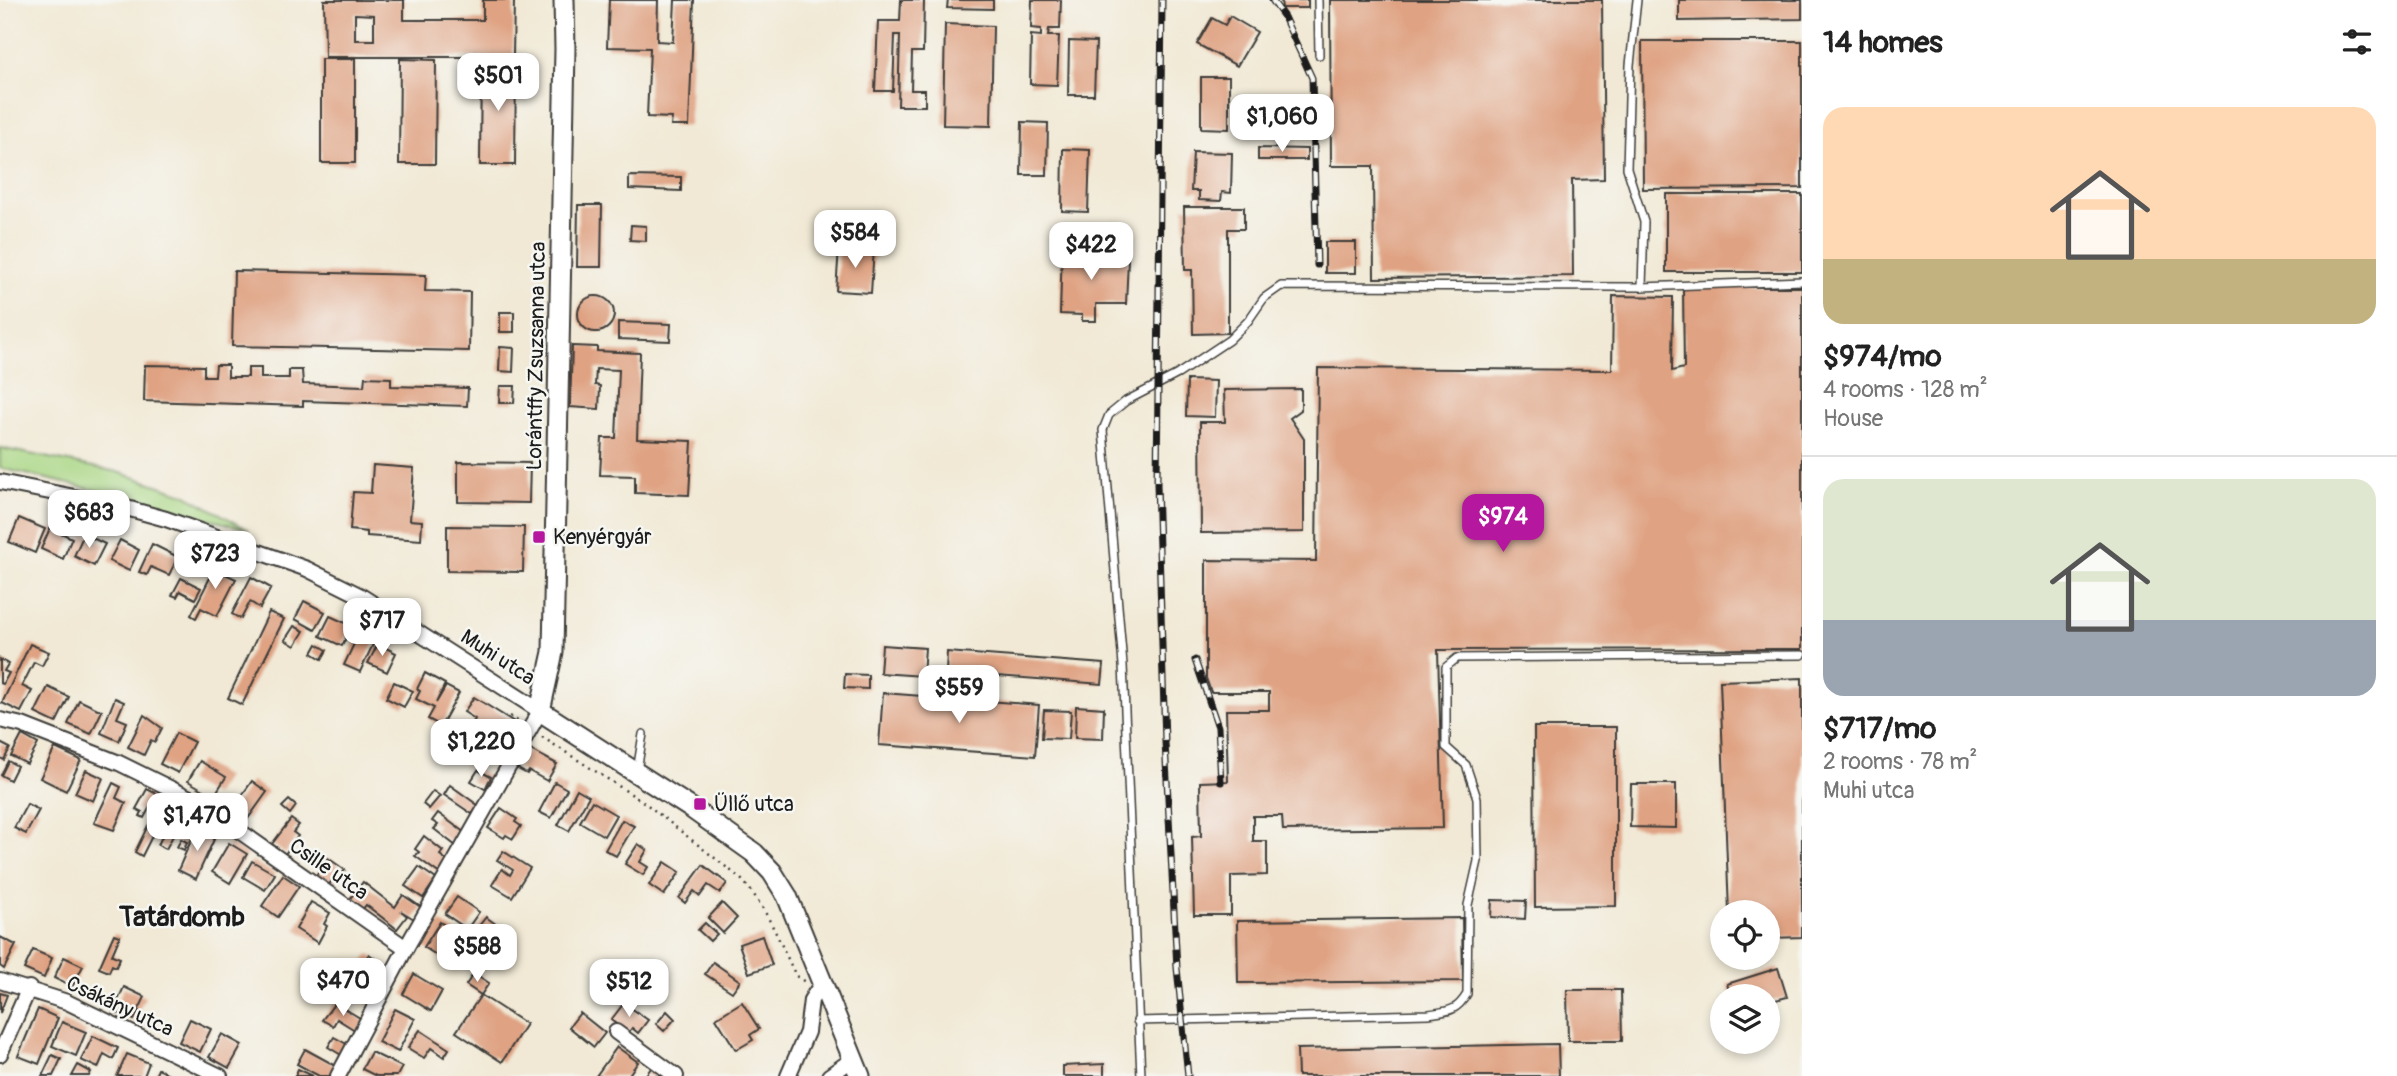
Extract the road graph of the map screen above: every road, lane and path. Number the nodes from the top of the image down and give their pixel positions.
1 (564, 0) edge
2 (1318, 0) edge
3 (1637, 0) edge
4 (1319, 55) dead end
5 (1802, 281) edge
6 (1642, 287) junction
7 (0, 482) edge
8 (1802, 655) edge
9 (540, 712) junction
10 (0, 720) edge
11 (530, 730) junction
12 (643, 734) dead end
13 (637, 773) junction
14 (406, 948) junction
15 (0, 981) edge
16 (822, 983) junction
17 (29, 988) junction
18 (1137, 1021) junction
19 (616, 1032) dead end
20 (0, 1054) edge
21 (856, 1067) edge
22 (220, 1076) edge
23 (338, 1076) edge
24 (676, 1076) edge
25 (789, 1076) edge
26 (829, 1076) edge
27 (1140, 1076) edge

1 - 9 main road, Lorántffy Zsuzsanna utca
2 - 4 lane
3 - 6 lane
5 - 6 lane
6 - 18 lane
7 - 9 street, Muhi utca
8 - 18 lane
9 - 11 street
9 - 13 main road, Muhi utca
10 - 14 street, Csille utca
11 - 14 street
11 - 16 path
12 - 13 lane
13 - 16 main road, Muhi utca
14 - 23 street
15 - 17 street, Csákány utca
16 - 21 main road, Muhi utca
16 - 25 street
17 - 20 street
17 - 22 street, Csákány utca
18 - 27 lane
19 - 24 street
21 - 26 street

